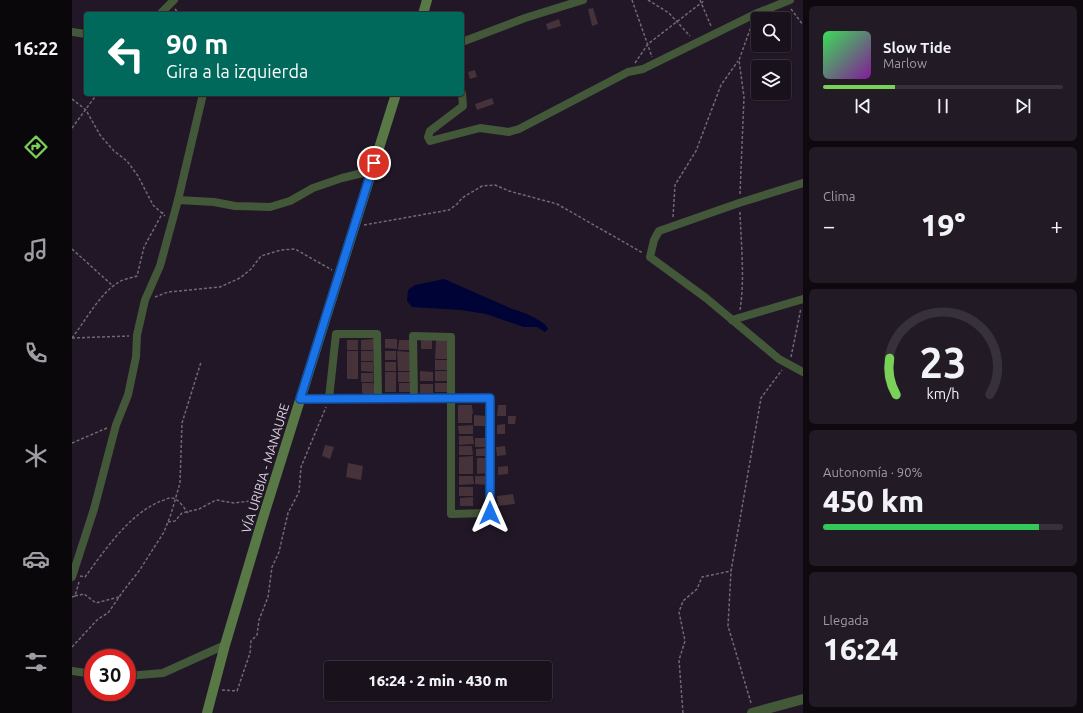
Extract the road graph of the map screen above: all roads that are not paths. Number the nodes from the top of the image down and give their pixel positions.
1 (174, 0) edge
2 (427, 0) edge
3 (583, 0) edge
4 (788, 1) edge
5 (162, 12) edge
6 (425, 12) edge
7 (72, 32) edge
8 (84, 34) edge
9 (464, 40) edge
10 (203, 96) edge
11 (395, 96) edge
12 (462, 96) edge
13 (371, 172) junction
14 (803, 184) edge
15 (178, 200) junction
16 (802, 302) edge
17 (735, 319) junction
18 (803, 372) edge
19 (329, 398) junction
20 (414, 398) junction
21 (451, 398) junction
22 (300, 399) junction
23 (378, 399) junction
24 (74, 576) edge
25 (224, 645) junction
26 (72, 671) edge
27 (84, 673) edge
28 (136, 675) edge
29 (803, 699) edge
30 (207, 713) edge
31 (753, 713) edge

1 - 5 street
2 - 6 main road
3 - 9 street
4 - 12 street
7 - 8 street
10 - 15 street
11 - 13 main road, VÍA URIBIA - MANAURE
13 - 15 street
13 - 22 main road, VÍA URIBIA - MANAURE
14 - 17 street
15 - 24 street
16 - 17 street
17 - 18 street
19 - 22 street
19 - 23 street
19 - 23 street
20 - 21 street
20 - 21 street
20 - 23 street
21 - 21 street
22 - 25 main road, VÍA URIBIA - MANAURE
25 - 28 street
25 - 30 main road, VÍA URIBIA - MANAURE
26 - 27 street
29 - 31 street

